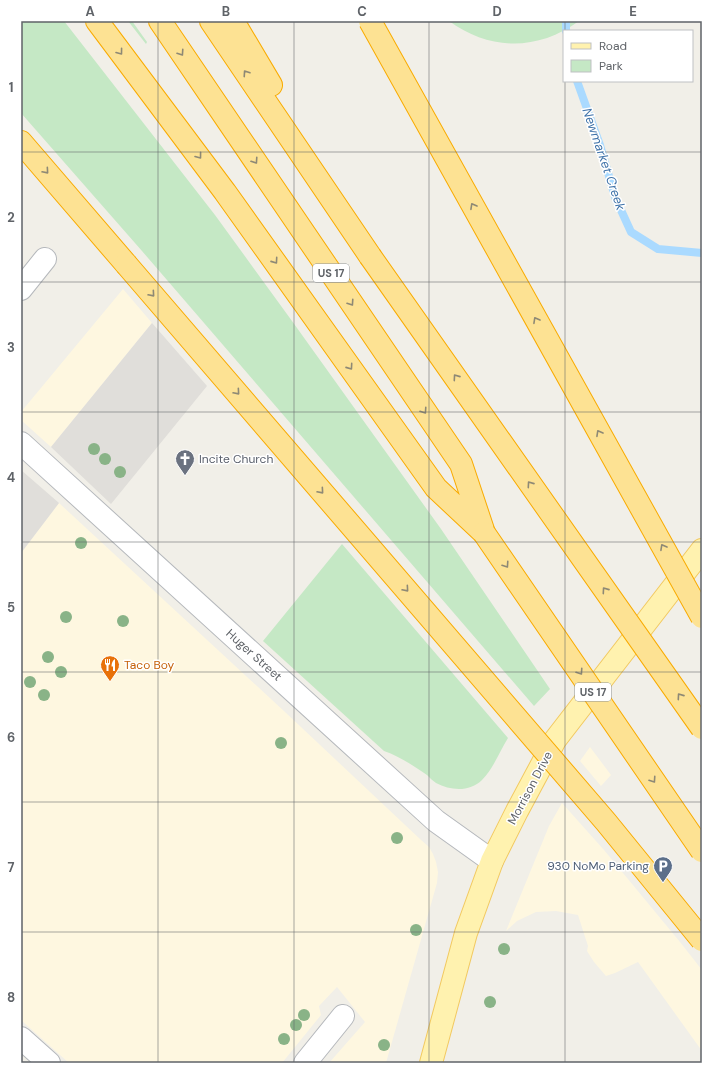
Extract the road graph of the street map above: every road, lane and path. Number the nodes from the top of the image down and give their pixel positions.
1 (97, 21) edge
2 (160, 21) edge
3 (211, 21) edge
4 (233, 21) edge
5 (370, 21) edge
6 (21, 142) edge
7 (370, 256) junction
8 (45, 259) dead end
9 (21, 289) edge
10 (21, 443) edge
11 (484, 533) junction
12 (702, 550) edge
13 (702, 617) edge
14 (702, 728) edge
15 (702, 851) edge
16 (492, 861) junction
17 (702, 940) edge
18 (343, 1016) dead end
19 (21, 1038) edge
20 (49, 1063) edge
21 (305, 1063) edge
22 (431, 1063) edge

1 -> 11 highway
2 -> 11 highway, US 17
7 -> 3 highway
4 - 7 highway
13 -> 5 highway, bridge
6 -> 17 highway, bridge
14 -> 7 highway, bridge
8 - 9 street
10 - 16 street, Huger Street
11 -> 15 highway, US 17, bridge
12 - 16 main road, Morrison Drive
16 - 22 main road, Morrison Drive
18 - 21 street
19 - 20 street

